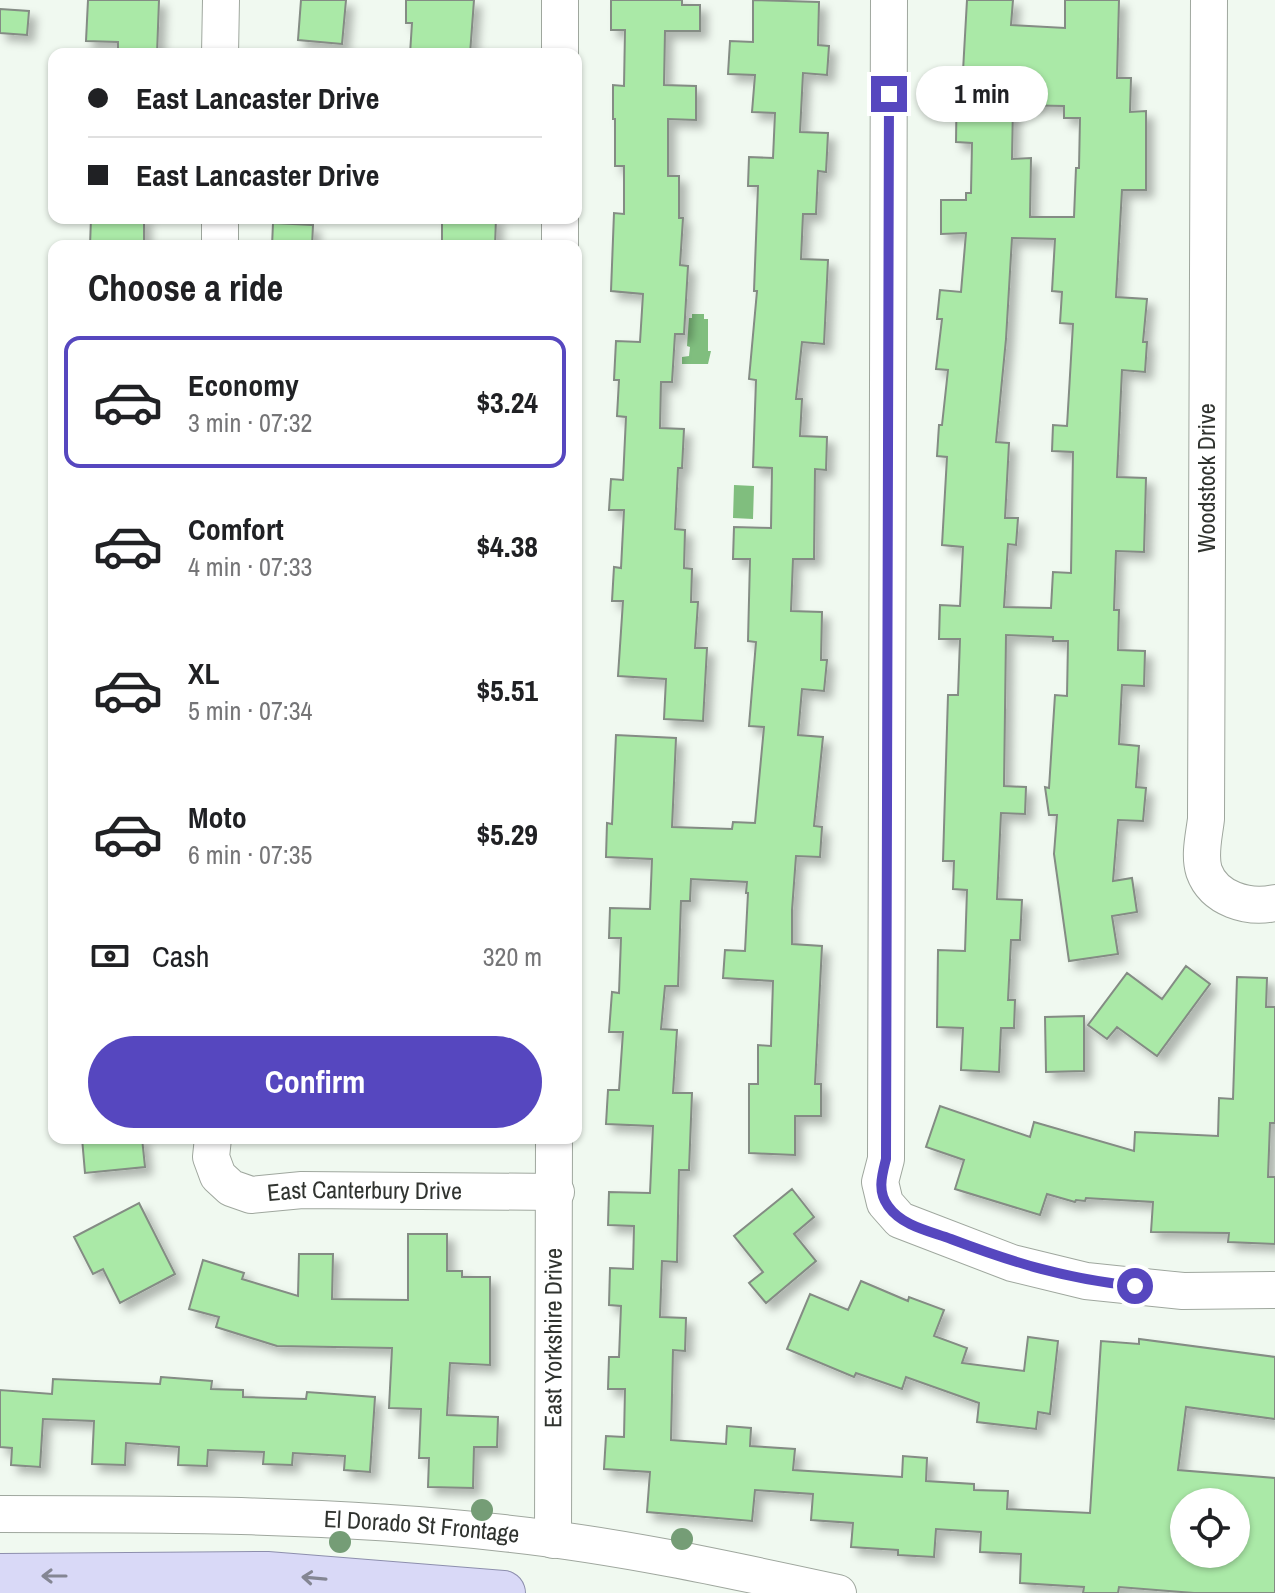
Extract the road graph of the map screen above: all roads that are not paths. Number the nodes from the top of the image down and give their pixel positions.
1 (221, 0) edge
2 (560, 0) edge
3 (889, 0) edge
4 (1209, 0) edge
5 (220, 48) edge
6 (560, 48) edge
7 (1275, 903) edge
8 (212, 1144) edge
9 (554, 1144) edge
10 (556, 1192) junction
11 (1275, 1290) edge
12 (0, 1514) edge
13 (553, 1540) junction
14 (0, 1576) edge
15 (503, 1593) edge
16 (838, 1593) edge

1 - 5 street
2 - 6 street
3 - 11 street
4 - 7 street, Woodstock Drive
8 - 10 street, East Canterbury Drive
9 - 10 street, East Yorkshire Drive
10 - 13 street, East Yorkshire Drive
12 - 13 street, El Dorado St Frontage
13 - 16 street, El Dorado St Frontage
15 -> 14 main road

